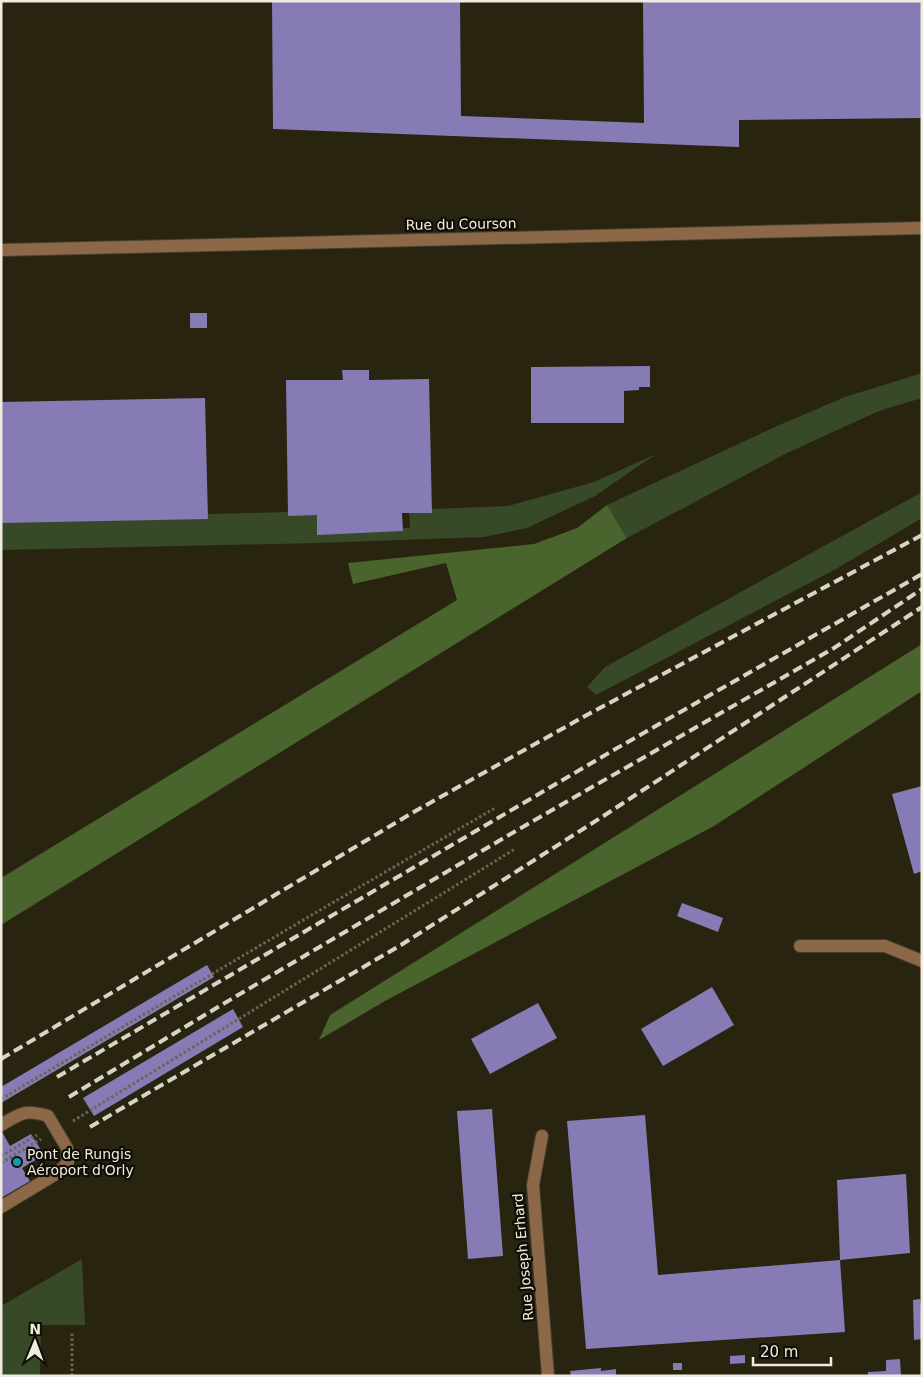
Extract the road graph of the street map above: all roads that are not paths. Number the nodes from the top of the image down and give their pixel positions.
1 (922, 228) edge
2 (1, 250) edge
3 (800, 946) dead end
4 (922, 961) edge
5 (1, 1125) edge
6 (542, 1136) dead end
7 (1, 1207) edge
8 (548, 1376) edge

1 - 2 street, Rue du Courson
3 - 4 street
5 - 7 street
6 - 8 street, Rue Joseph Erhard

